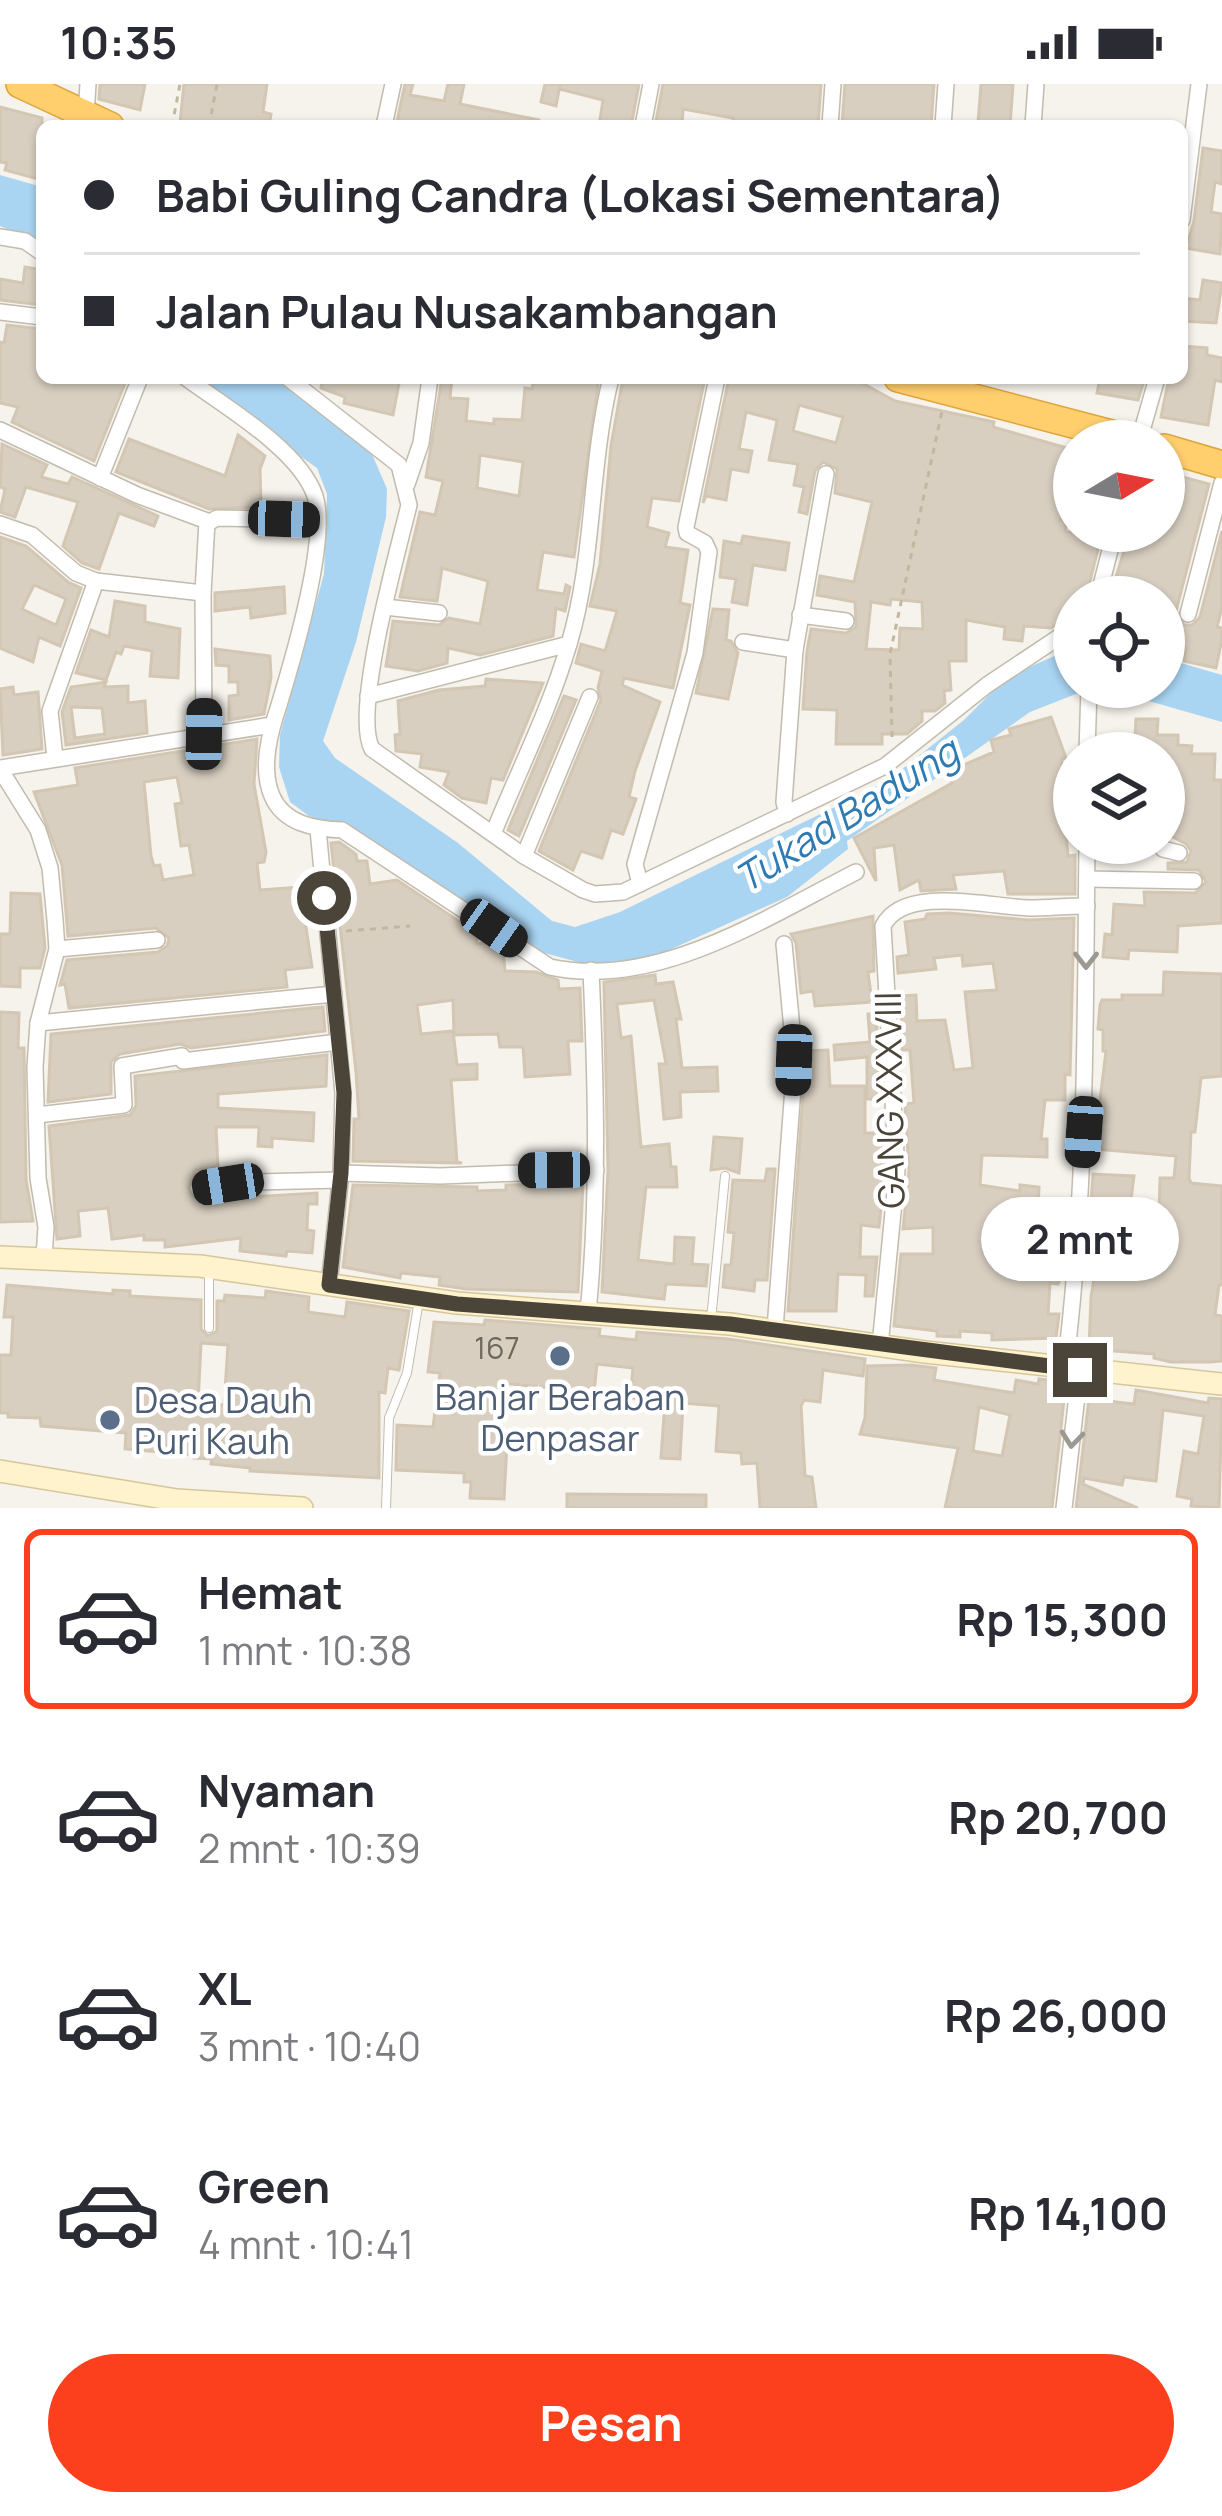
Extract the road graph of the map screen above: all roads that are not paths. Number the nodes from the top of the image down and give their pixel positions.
1 (20, 84) edge
2 (88, 84) edge
3 (393, 84) edge
4 (651, 84) edge
5 (833, 84) edge
6 (946, 84) edge
7 (1036, 84) edge
8 (1199, 84) edge
9 (96, 120) edge
10 (101, 120) edge
11 (385, 120) edge
12 (644, 120) edge
13 (830, 120) edge
14 (943, 120) edge
15 (1033, 120) edge
16 (1188, 172) edge
17 (0, 237) edge
18 (36, 249) edge
19 (0, 312) edge
20 (36, 316) edge
21 (138, 384) edge
22 (195, 384) edge
23 (296, 384) edge
24 (429, 384) edge
25 (609, 384) edge
26 (716, 384) edge
27 (926, 384) edge
28 (1154, 384) edge
29 (1060, 420) edge
30 (1144, 420) edge
31 (0, 430) edge
32 (1185, 454) edge
33 (1222, 465) edge
34 (826, 474) dead end
35 (100, 478) junction
36 (1222, 483) edge
37 (407, 484) junction
38 (317, 520) junction
39 (208, 523) junction
40 (0, 524) edge
41 (96, 581) junction
42 (202, 592) junction
43 (385, 607) junction
44 (439, 613) dead end
45 (1188, 614) dead end
46 (800, 615) junction
47 (846, 622) dead end
48 (1053, 641) edge
49 (743, 642) dead end
50 (569, 644) junction
51 (795, 650) junction
52 (368, 696) junction
53 (590, 697) dead end
54 (272, 725) junction
55 (204, 734) junction
56 (55, 758) junction
57 (0, 769) edge
58 (787, 814) junction
59 (318, 829) junction
60 (493, 834) junction
61 (524, 856) junction
62 (1087, 864) edge
63 (856, 872) dead end
64 (1087, 879) junction
65 (1194, 881) dead end
66 (640, 884) junction
67 (1087, 906) junction
68 (158, 940) dead end
69 (784, 944) dead end
70 (56, 950) junction
71 (590, 970) junction
72 (334, 994) junction
73 (38, 1023) junction
74 (338, 1042) junction
75 (37, 1115) junction
76 (596, 1170) junction
77 (724, 1175) dead end
78 (340, 1177) junction
79 (201, 1188) dead end
80 (0, 1257) edge
81 (44, 1257) junction
82 (209, 1267) junction
83 (329, 1285) junction
84 (420, 1298) junction
85 (588, 1312) junction
86 (710, 1322) junction
87 (209, 1328) dead end
88 (775, 1329) junction
89 (880, 1346) junction
90 (1073, 1369) junction
91 (1222, 1384) edge
92 (0, 1472) edge
93 (251, 1507) edge
94 (302, 1508) edge
95 (386, 1508) edge
96 (1064, 1508) edge

1 - 9 highway
2 - 10 street
3 - 11 street
4 - 12 street
5 - 13 street
6 - 14 street
7 - 15 street
8 - 16 street
17 - 18 street
19 - 20 street
21 - 35 street
22 - 38 street
23 - 37 street
24 - 37 street
25 - 50 street
26 - 66 street
27 - 29 highway
28 - 30 street
31 - 35 street
32 - 33 highway
34 - 46 street
35 - 39 street
36 - 45 street
37 - 43 street
38 - 39 street
38 - 54 street
39 - 42 street
40 - 41 street
41 - 42 street
41 - 56 street
42 - 55 street
43 - 44 street
43 - 52 street
46 - 47 street
46 - 51 street
48 - 58 street
49 - 51 street
50 - 52 street
50 - 60 street
51 - 58 street
52 - 60 street
53 - 61 street
54 - 55 street
54 - 59 street
55 - 56 street
56 - 57 street
57 - 70 street
58 - 66 street
59 - 71 street
59 - 72 street
60 - 61 street
61 - 66 street
62 - 64 street
63 - 71 street
64 - 65 street
64 - 67 street
67 - 89 street, GANG XXXVIII
67 -> 90 street
68 - 70 street
69 - 88 street
70 - 73 street
71 - 76 street
72 - 73 street
72 - 74 street
73 - 75 street
74 - 75 street
74 - 78 street
75 - 81 street
76 - 78 street
76 - 85 street
77 - 86 lane
78 - 79 street
78 - 83 street
80 - 81 street
81 - 82 street
82 - 83 street
82 - 87 lane
83 - 84 street
84 - 85 street
84 - 95 lane
85 - 86 street
86 - 88 street
88 - 89 street
89 - 90 street
90 - 91 street
90 -> 96 street
92 - 93 street
93 - 94 street

